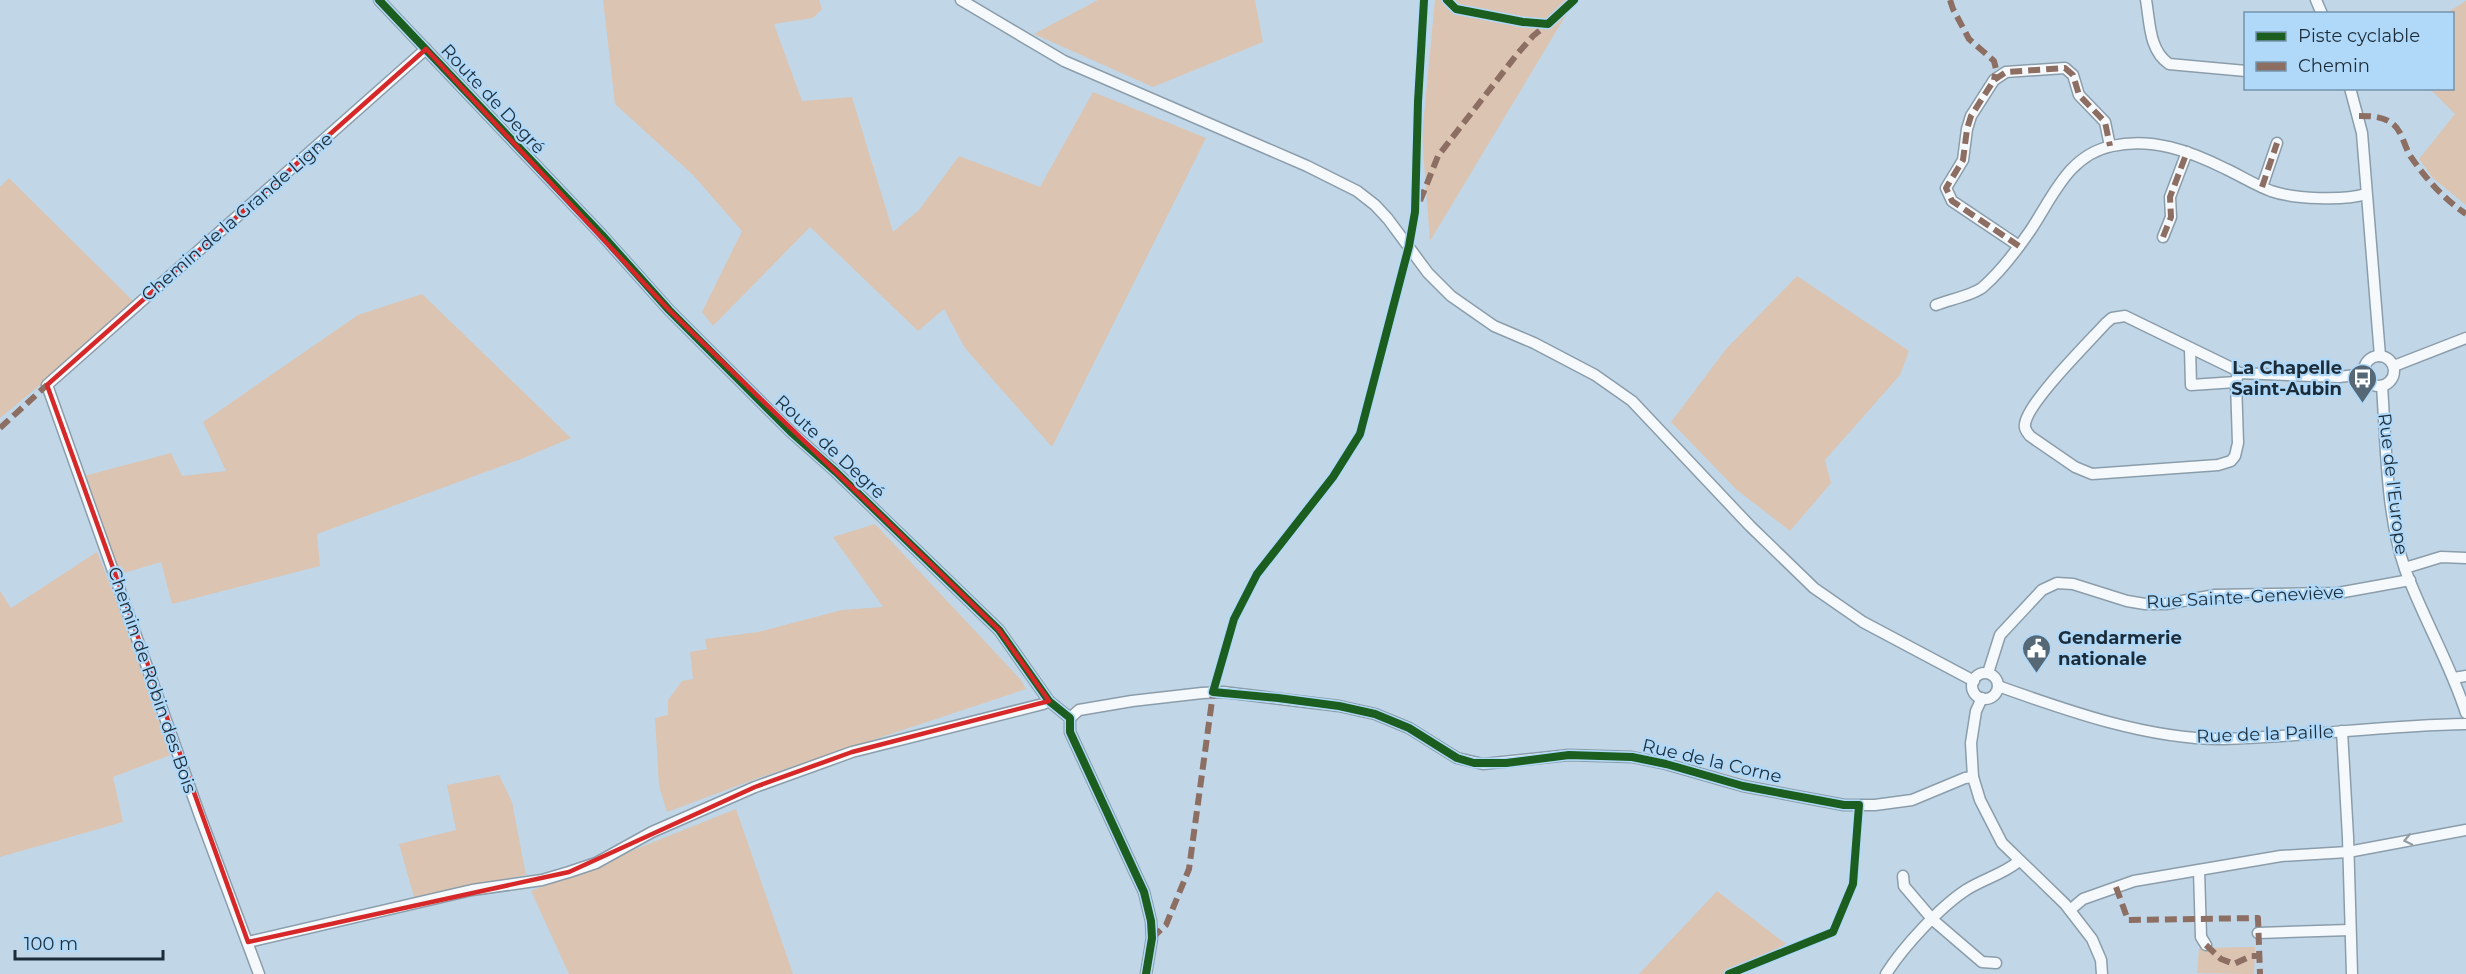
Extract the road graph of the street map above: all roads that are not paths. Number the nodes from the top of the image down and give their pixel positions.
1 (379, 0) edge
2 (961, 0) edge
3 (2146, 0) edge
4 (426, 49) junction
5 (2244, 71) edge
6 (2351, 90) edge
7 (2277, 143) dead end
8 (2110, 146) junction
9 (2187, 152) junction
10 (2262, 187) junction
11 (2366, 194) junction
12 (2163, 237) dead end
13 (2019, 246) junction
14 (1936, 305) dead end
15 (2466, 338) edge
16 (2190, 348) junction
17 (2380, 356) junction
18 (2394, 366) junction
19 (2364, 374) junction
20 (2237, 377) junction
21 (47, 385) joint
22 (2382, 386) junction
23 (2466, 558) edge
24 (2405, 568) junction
25 (2410, 580) junction
26 (1988, 673) junction
27 (2466, 676) edge
28 (2454, 678) junction
29 (1974, 681) junction
30 (1998, 686) junction
31 (1982, 698) junction
32 (1049, 701) junction
33 (2466, 713) edge
34 (1070, 718) junction
35 (2466, 724) edge
36 (2342, 731) junction
37 (1973, 777) junction
38 (2466, 830) edge
39 (2348, 852) junction
40 (2019, 861) junction
41 (2199, 870) junction
42 (1903, 876) dead end
43 (2070, 910) junction
44 (1933, 920) junction
45 (2350, 930) junction
46 (2258, 933) dead end
47 (248, 942) junction
48 (2206, 945) dead end
49 (1996, 963) dead end
50 (259, 974) edge
51 (1146, 974) edge
52 (1886, 974) edge
53 (2103, 974) edge
54 (2352, 974) edge

1 - 4 street, Route de Degré
2 - 29 street
3 - 5 street
4 - 21 street, Chemin de la Grande Ligne
4 - 32 street, Route de Degré
6 - 11 street
7 - 10 street
8 - 9 street
8 - 13 street
8 - 13 street
9 - 10 street
9 - 12 street
10 - 11 street
11 - 17 street
13 - 14 street
15 - 18 street
16 - 20 street
16 - 20 street
16 - 20 street
17 - 18 street
17 - 19 street
18 - 22 street
19 - 20 street
19 - 22 street
21 - 47 street, Chemin de Robin des Bois
22 - 24 street, Rue de l'Europe
23 - 24 street
24 - 25 street, Rue de l'Europe
25 - 26 street, Rue Sainte-Geneviève
25 - 28 street, Rue de l'Europe
26 - 29 street
26 - 30 street
27 - 28 street
28 - 33 street, Rue de l'Europe
29 - 31 street
30 - 31 street
30 - 36 street, Rue de la Paille
31 - 37 street
32 - 34 street, Route de Degré
32 - 47 street
34 - 37 street, Rue de la Corne
34 - 51 street
35 - 36 street, Rue de la Paille
36 - 39 street
37 - 40 street
38 -> 39 street
39 - 41 street
39 - 45 street
40 - 43 street
40 - 44 street
41 - 43 street
41 - 48 street
42 - 44 street
43 - 53 street
44 - 49 street
44 - 52 street
45 - 46 street
45 - 54 street
47 - 50 street, Chemin de Robin des Bois

